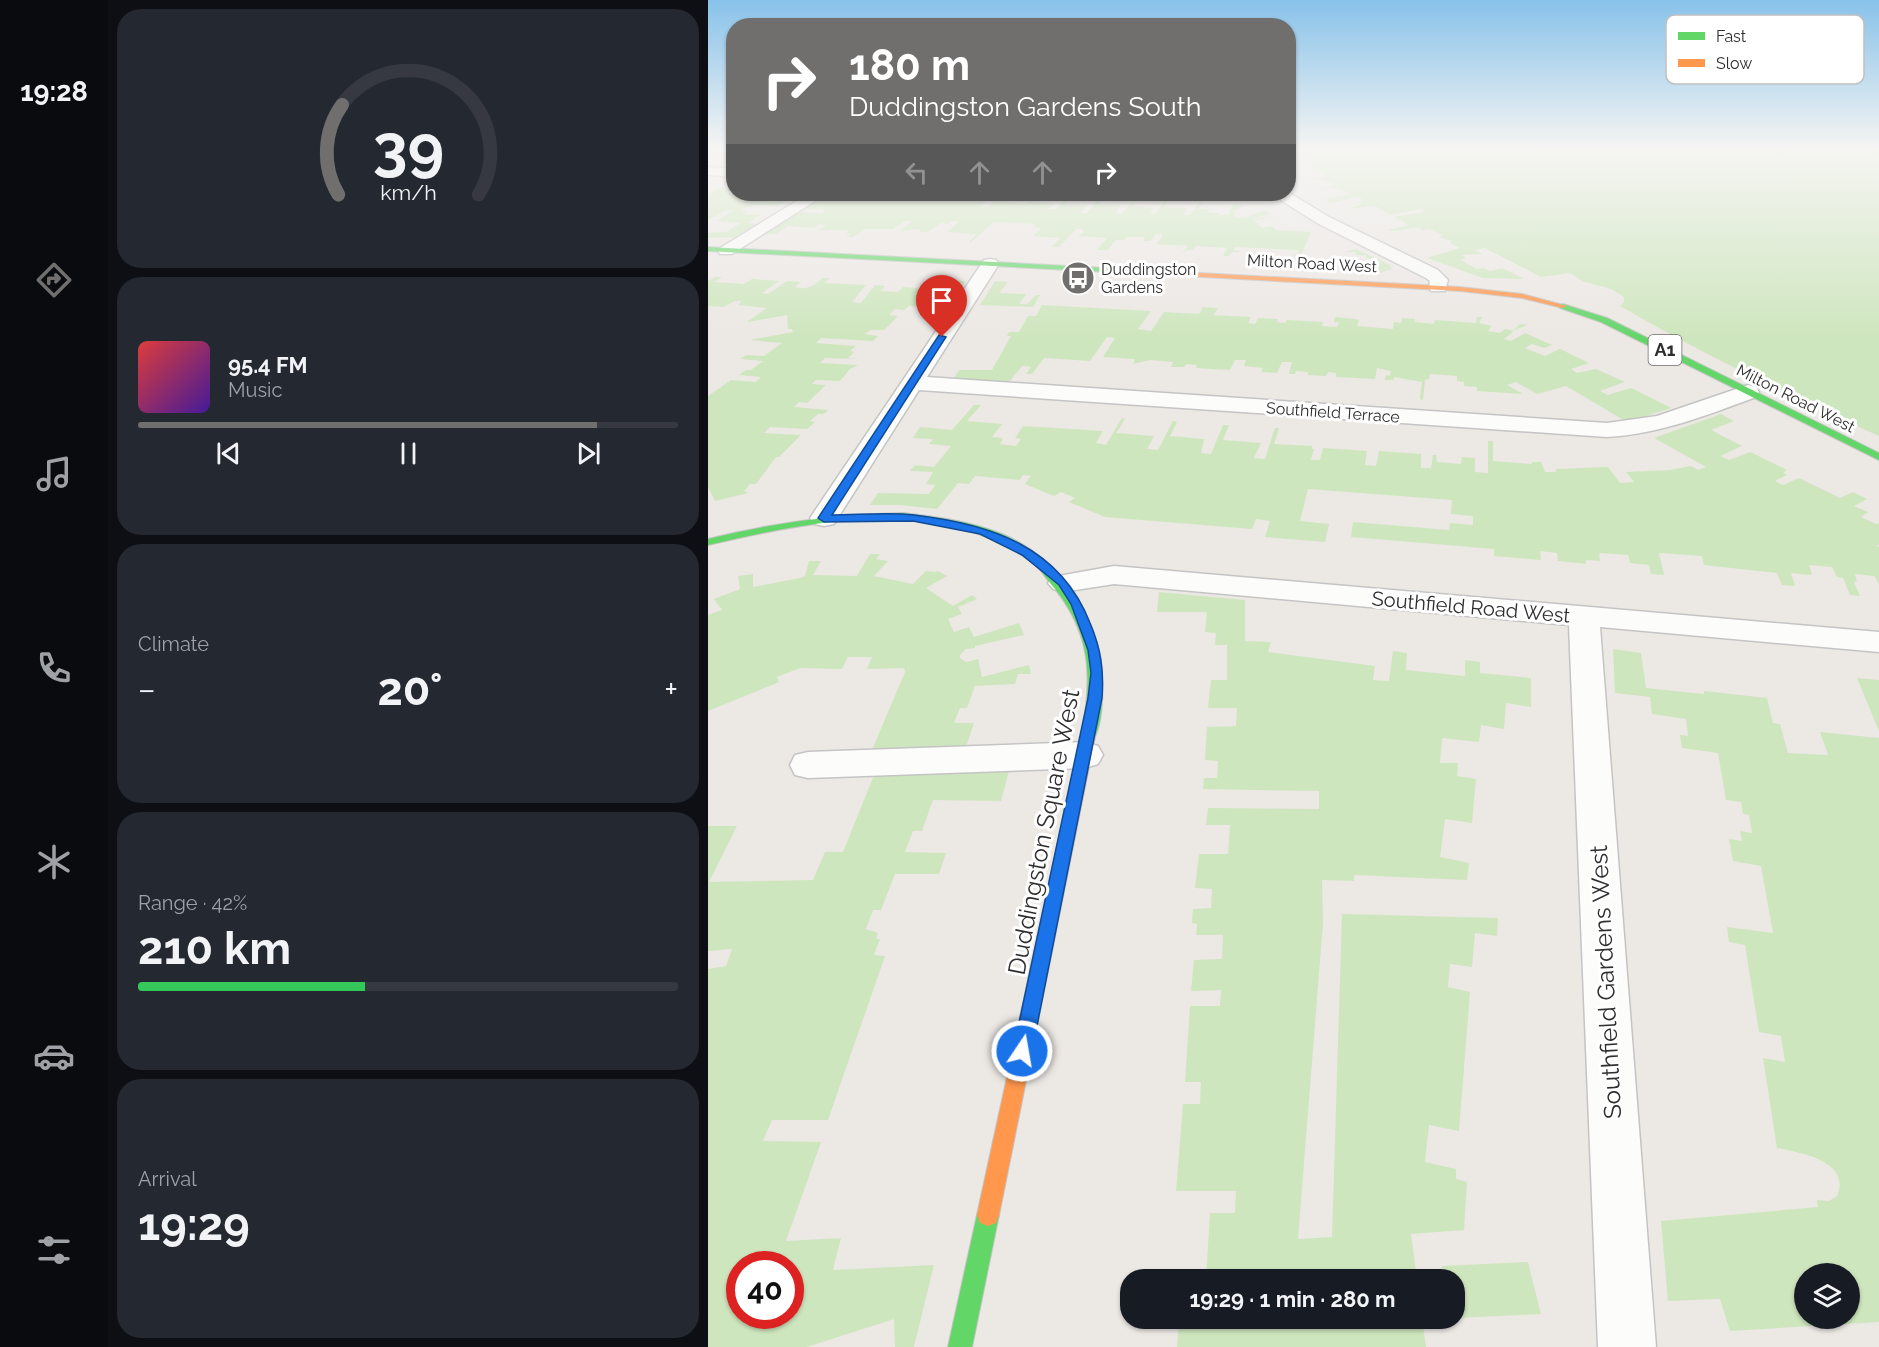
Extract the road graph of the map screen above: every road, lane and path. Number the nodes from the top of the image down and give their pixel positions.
1 (787, 213) edge
2 (1315, 213) edge
3 (708, 249) edge
4 (726, 250) junction
5 (990, 264) junction
6 (1438, 286) junction
7 (911, 383) junction
8 (1748, 392) junction
9 (1879, 457) edge
10 (824, 518) junction
11 (708, 542) edge
12 (1064, 582) junction
13 (1584, 617) junction
14 (1879, 642) edge
15 (1085, 755) junction
16 (808, 765) dead end
17 (960, 1347) edge
18 (1627, 1347) edge

1 - 4 street
2 - 6 street
3 - 4 main road, Milton Road West / A1
4 - 5 main road, Milton Road West / A1
5 - 6 main road, Milton Road West / A1
5 - 7 street
6 - 8 main road, Milton Road West / A1
7 - 8 street, Southfield Terrace
7 - 10 street
8 - 9 main road, Milton Road West / A1
10 - 11 main road, Duddingston Square West
10 - 12 main road, Duddingston Square West
12 - 13 street, Southfield Road West
12 - 15 main road, Duddingston Square West
13 - 14 street, Southfield Road West
13 - 18 street, Southfield Gardens West
15 - 16 street
15 - 17 main road, Duddingston Square West

